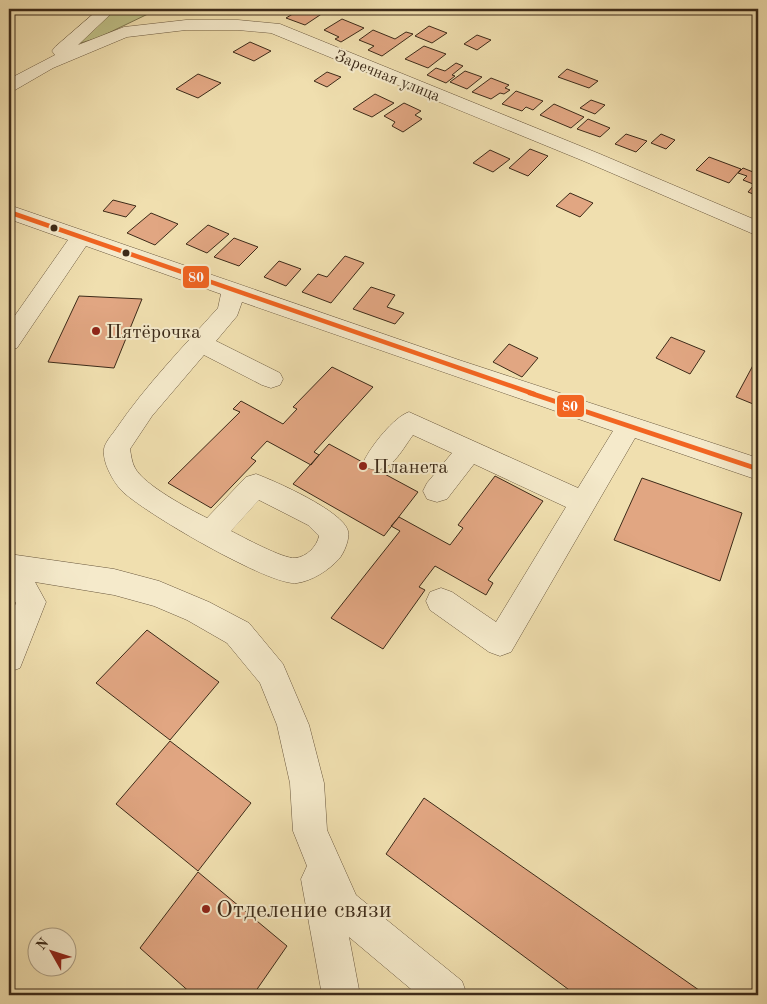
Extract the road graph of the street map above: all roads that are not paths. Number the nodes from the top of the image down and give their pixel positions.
1 (108, 9) edge
2 (235, 9) edge
3 (164, 13) dead end
4 (274, 28) junction
5 (124, 32) junction
6 (46, 64) junction
7 (9, 86) edge
8 (9, 212) edge
9 (758, 230) edge
10 (81, 237) junction
11 (233, 290) junction
12 (9, 342) edge
13 (200, 343) junction
14 (271, 379) dead end
15 (630, 425) junction
16 (673, 440) junction
17 (470, 450) junction
18 (376, 461) dead end
19 (758, 469) edge
20 (758, 487) edge
21 (437, 491) dead end
22 (582, 502) junction
23 (210, 534) dead end
24 (9, 567) edge
25 (441, 602) dead end
26 (9, 658) edge
27 (310, 831) junction
28 (340, 995) edge
29 (448, 995) edge

1 - 6 street
2 - 4 street
3 - 5 street
4 - 5 street, Заречная улица
4 - 9 street, Заречная улица
5 - 6 street, Заречная улица
6 - 7 street, Заречная улица
8 - 10 street
10 - 11 street
10 - 12 street
11 - 13 street
11 - 15 street
13 - 14 street
13 - 23 street
15 - 16 street
15 - 22 street
16 - 19 street
16 - 20 street
17 - 18 street
17 - 21 street
17 - 22 street
22 - 25 street
24 - 26 street
24 - 27 street
27 - 28 street
27 - 29 street

